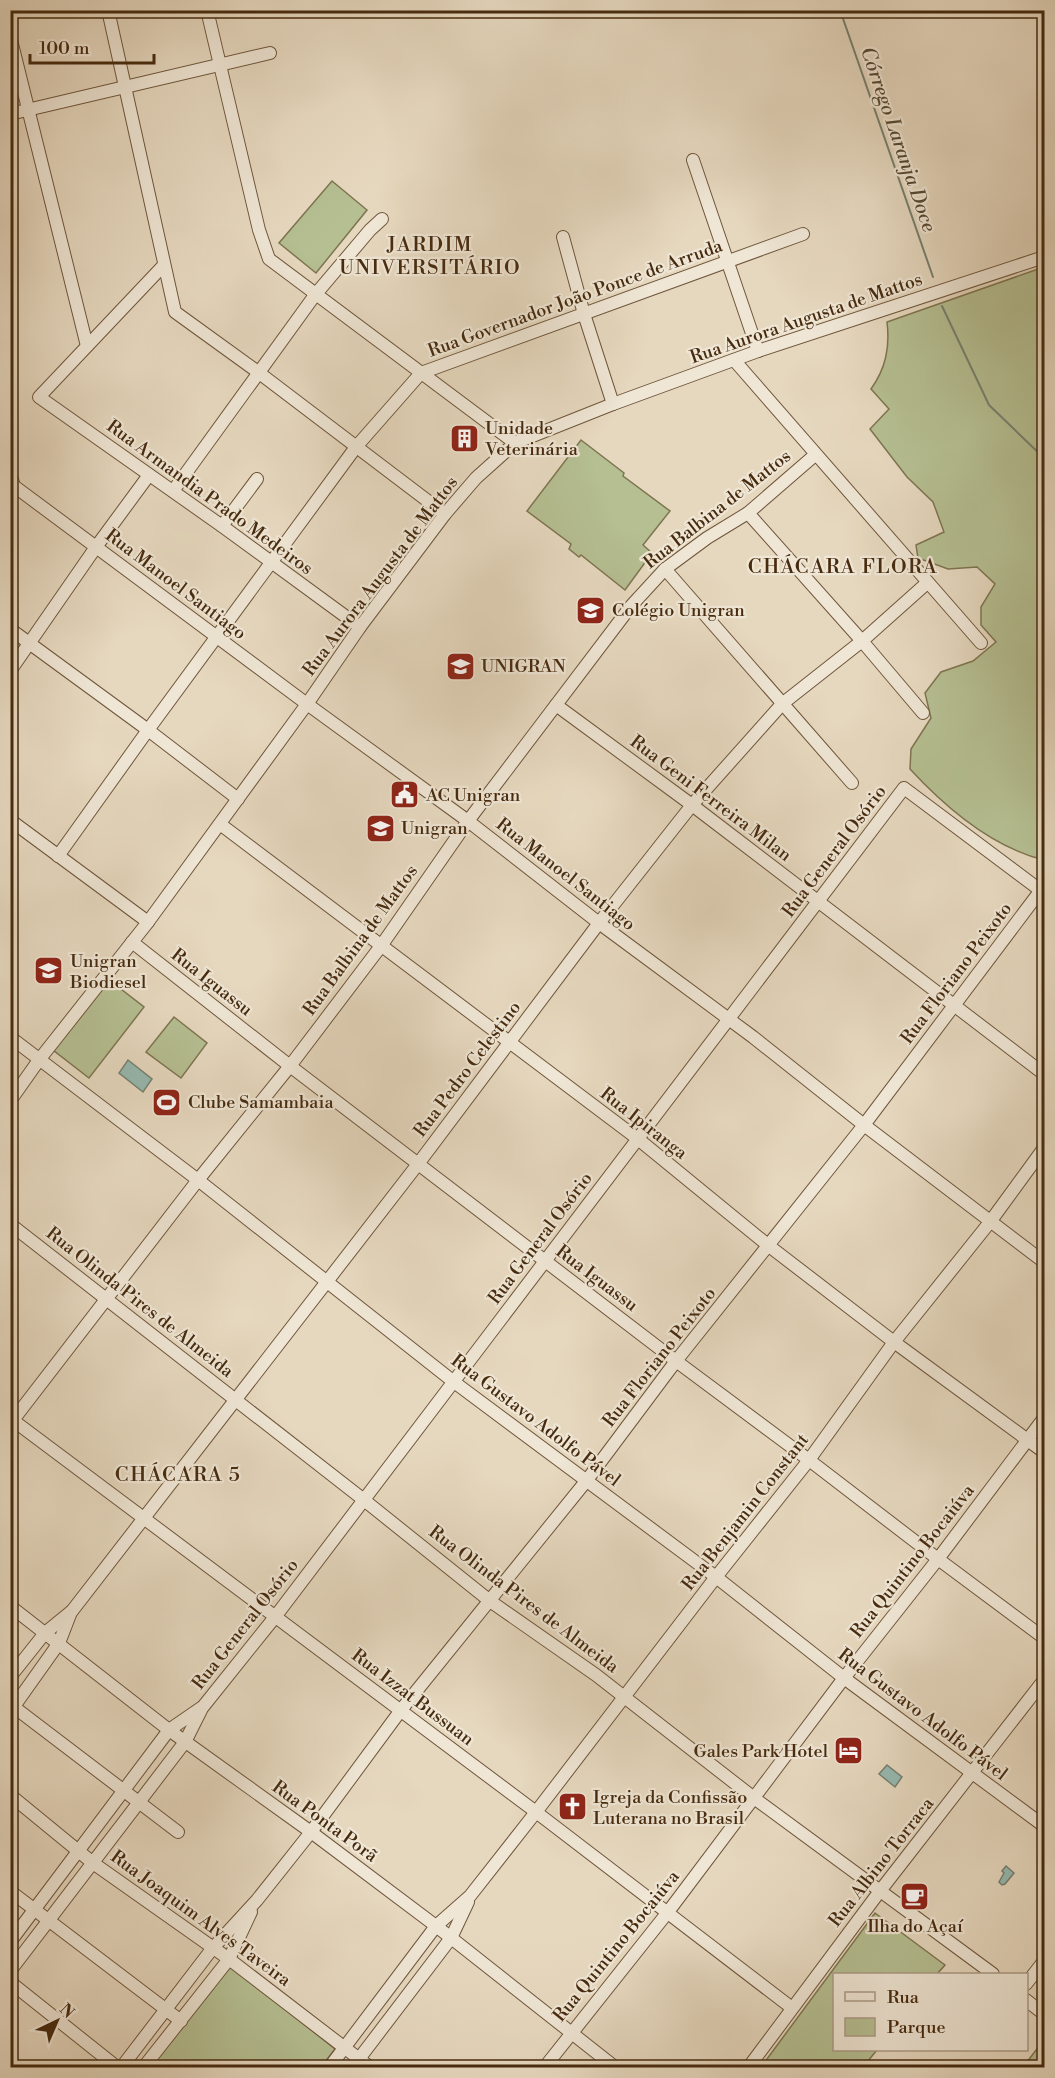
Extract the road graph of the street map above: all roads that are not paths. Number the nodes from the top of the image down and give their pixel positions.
1 (108, 10) edge
2 (207, 10) edge
3 (10, 36) edge
4 (270, 52) dead end
5 (221, 63) junction
6 (126, 87) junction
7 (29, 110) junction
8 (10, 114) edge
9 (693, 160) dead end
10 (382, 219) dead end
11 (803, 234) dead end
12 (563, 237) dead end
13 (1044, 257) edge
14 (727, 261) junction
15 (163, 266) junction
16 (315, 295) junction
17 (584, 314) junction
18 (87, 346) junction
19 (758, 351) junction
20 (734, 360) junction
21 (258, 372) junction
22 (421, 373) junction
23 (613, 404) junction
24 (515, 443) junction
25 (356, 447) junction
26 (815, 455) junction
27 (149, 475) junction
28 (257, 479) dead end
29 (12, 481) edge
30 (173, 491) junction
31 (748, 513) junction
32 (445, 514) junction
33 (222, 526) junction
34 (96, 547) junction
35 (272, 562) junction
36 (665, 569) junction
37 (927, 583) junction
38 (360, 627) junction
39 (10, 629) edge
40 (218, 638) junction
41 (862, 640) junction
42 (31, 643) junction
43 (981, 643) dead end
44 (10, 671) edge
45 (307, 704) junction
46 (782, 704) junction
47 (556, 705) junction
48 (923, 713) dead end
49 (148, 730) junction
50 (852, 783) dead end
51 (238, 799) junction
52 (692, 805) junction
53 (10, 820) edge
54 (468, 821) junction
55 (220, 824) junction
56 (58, 856) junction
57 (1043, 892) edge
58 (818, 902) junction
59 (148, 922) junction
60 (598, 923) junction
61 (132, 942) junction
62 (381, 946) junction
63 (953, 1005) junction
64 (728, 1020) junction
65 (10, 1037) edge
66 (509, 1043) junction
67 (39, 1060) junction
68 (290, 1066) junction
69 (1044, 1074) edge
70 (10, 1101) edge
71 (864, 1125) junction
72 (638, 1139) junction
73 (1044, 1148) edge
74 (418, 1164) junction
75 (198, 1180) junction
76 (990, 1222) junction
77 (10, 1224) edge
78 (769, 1246) junction
79 (545, 1261) junction
80 (1044, 1262) edge
81 (326, 1283) junction
82 (106, 1299) junction
83 (894, 1342) junction
84 (676, 1361) junction
85 (454, 1382) junction
86 (236, 1399) junction
87 (1044, 1418) edge
88 (12, 1421) edge
89 (1027, 1439) junction
90 (1044, 1452) edge
91 (809, 1460) junction
92 (587, 1480) junction
93 (364, 1500) junction
94 (142, 1518) junction
95 (938, 1560) junction
96 (716, 1577) junction
97 (490, 1601) junction
98 (10, 1606) edge
99 (72, 1611) junction
100 (275, 1617) junction
101 (45, 1633) junction
102 (1044, 1638) edge
103 (59, 1643) junction
104 (10, 1677) edge
105 (844, 1678) junction
106 (1044, 1680) edge
107 (625, 1697) junction
108 (202, 1707) junction
109 (12, 1708) edge
110 (401, 1710) junction
111 (169, 1730) junction
112 (185, 1742) junction
113 (973, 1773) junction
114 (123, 1791) junction
115 (10, 1796) edge
116 (754, 1798) junction
117 (138, 1802) junction
118 (536, 1812) junction
119 (1044, 1826) edge
120 (178, 1832) dead end
121 (310, 1832) junction
122 (80, 1851) junction
123 (93, 1863) junction
124 (10, 1891) edge
125 (880, 1891) junction
126 (470, 1896) junction
127 (257, 1900) junction
128 (34, 1909) junction
129 (668, 1912) junction
130 (50, 1920) junction
131 (436, 1926) junction
132 (451, 1938) junction
133 (10, 1941) edge
134 (212, 1949) junction
135 (229, 1959) junction
136 (1044, 1961) edge
137 (10, 1971) edge
138 (992, 1973) edge
139 (1028, 1981) edge
140 (10, 1982) edge
141 (1028, 2002) edge
142 (792, 2008) junction
143 (166, 2010) junction
144 (1044, 2014) edge
145 (181, 2021) junction
146 (571, 2032) junction
147 (344, 2047) junction
148 (356, 2063) edge
149 (119, 2067) edge
150 (142, 2067) edge
151 (329, 2067) edge
152 (372, 2067) edge
153 (544, 2067) edge
154 (616, 2067) edge
155 (748, 2067) edge

1 - 6 street
2 - 5 street
3 - 7 street
4 - 5 street
5 - 6 street
5 - 16 street
6 - 7 street
6 - 15 street
7 - 8 street
7 - 18 street
9 - 14 street
10 - 16 street
11 - 14 street, Rua Governador João Ponce de Arruda
12 - 17 street
13 - 19 street, Rua Aurora Augusta de Mattos
14 - 17 street, Rua Governador João Ponce de Arruda
14 - 19 street
15 - 18 street
15 - 21 street
16 - 21 street
16 - 22 street
17 - 22 street, Rua Governador João Ponce de Arruda
17 - 23 street
18 - 27 street, Rua Armandia Prado Medeiros
19 - 20 street, Rua Aurora Augusta de Mattos
20 - 23 street, Rua Aurora Augusta de Mattos
20 - 26 street
21 - 25 street
21 - 30 street
22 - 24 street
22 - 25 street, Rua Governador João Ponce de Arruda
23 - 24 street, Rua Aurora Augusta de Mattos
24 - 32 street, Rua Aurora Augusta de Mattos
25 - 32 street
25 - 35 street, Rua Governador João Ponce de Arruda
26 - 31 street, Rua Balbina de Mattos
26 - 37 street
27 - 30 street, Rua Armandia Prado Medeiros
27 - 34 street
28 - 33 street
29 - 34 street, Rua Manoel Santiago
30 - 33 street, Rua Armandia Prado Medeiros
31 - 36 street, Rua Balbina de Mattos
31 - 41 street
32 - 38 street, Rua Aurora Augusta de Mattos
33 - 35 street, Rua Armandia Prado Medeiros
34 - 40 street, Rua Manoel Santiago
34 - 42 street
35 - 38 street, Rua Armandia Prado Medeiros
35 - 40 street, Rua Governador João Ponce de Arruda
36 - 46 street
36 - 47 street, Rua Balbina de Mattos
37 - 41 street, Rua Pedro Celestino
37 - 43 street
38 - 45 street, Rua Aurora Augusta de Mattos
39 - 42 street
40 - 45 street, Rua Manoel Santiago
40 - 49 street, Rua Governador João Ponce de Arruda
41 - 46 street, Rua Pedro Celestino
41 - 48 street
42 - 44 street
42 - 49 street
45 - 51 street, Rua Aurora Augusta de Mattos
45 - 54 street, Rua Manoel Santiago
46 - 50 street
46 - 52 street, Rua Pedro Celestino
47 - 52 street, Rua Geni Ferreira Milan
47 - 54 street, Rua Balbina de Mattos
49 - 51 street
49 - 56 street, Rua Governador João Ponce de Arruda
51 - 55 street, Rua Aurora Augusta de Mattos
52 - 58 street, Rua Geni Ferreira Milan
52 - 60 street, Rua Pedro Celestino
53 - 56 street
54 - 60 street, Rua Manoel Santiago
54 - 62 street, Rua Balbina de Mattos
55 - 59 street, Rua Aurora Augusta de Mattos
55 - 62 street, Rua Ipiranga
56 - 59 street
57 - 58 street, Rua General Osório
57 - 63 street, Rua Floriano Peixoto
58 - 63 street, Rua Geni Ferreira Milan
58 - 64 street, Rua General Osório
59 - 61 street, Rua Aurora Augusta de Mattos
60 - 64 street, Rua Manoel Santiago
60 - 66 street, Rua Pedro Celestino
61 - 67 street, Rua Aurora Augusta de Mattos
61 - 68 street, Rua Iguassu
62 - 66 street, Rua Ipiranga
62 - 68 street, Rua Balbina de Mattos
63 - 69 street, Rua Geni Ferreira Milan
63 - 71 street, Rua Floriano Peixoto
64 - 71 street, Rua Manoel Santiago
64 - 72 street, Rua General Osório
65 - 67 street, Rua Gustavo Adolfo Pável
66 - 72 street, Rua Ipiranga
66 - 74 street, Rua Pedro Celestino
67 - 70 street, Rua Aurora Augusta de Mattos
67 - 75 street, Rua Gustavo Adolfo Pável
68 - 74 street, Rua Iguassu
68 - 75 street, Rua Balbina de Mattos
71 - 76 street, Rua Manoel Santiago
71 - 78 street, Rua Floriano Peixoto
72 - 78 street, Rua Ipiranga
72 - 79 street, Rua General Osório
73 - 76 street, Rua Benjamin Constant
74 - 79 street, Rua Iguassu
74 - 81 street, Rua Pedro Celestino
75 - 81 street, Rua Gustavo Adolfo Pável
75 - 82 street, Rua Balbina de Mattos
76 - 80 street, Rua Manoel Santiago
76 - 83 street, Rua Benjamin Constant
77 - 82 street, Rua Olinda Pires de Almeida
78 - 83 street, Rua Ipiranga
78 - 84 street, Rua Floriano Peixoto
79 - 84 street, Rua Iguassu
79 - 85 street, Rua General Osório
81 - 85 street, Rua Gustavo Adolfo Pável
81 - 86 street, Rua Pedro Celestino
82 - 86 street, Rua Olinda Pires de Almeida
82 - 88 street, Rua Balbina de Mattos
83 - 89 street, Rua Ipiranga
83 - 91 street, Rua Benjamin Constant
84 - 91 street, Rua Iguassu
84 - 92 street, Rua Floriano Peixoto
85 - 92 street, Rua Gustavo Adolfo Pável
85 - 93 street, Rua General Osório
86 - 93 street, Rua Olinda Pires de Almeida
86 - 94 street, Rua Pedro Celestino
87 - 89 street, Rua Quintino Bocaiúva
88 - 94 street, Rua Izzat Bussuan
89 - 90 street, Rua Ipiranga
89 - 95 street, Rua Quintino Bocaiúva
91 - 95 street, Rua Iguassu
91 - 96 street, Rua Benjamin Constant
92 - 96 street, Rua Gustavo Adolfo Pável
92 - 97 street, Rua Floriano Peixoto
93 - 97 street, Rua Olinda Pires de Almeida
93 - 100 street, Rua General Osório
94 - 99 street, Rua Pedro Celestino
94 - 100 street, Rua Izzat Bussuan
95 - 102 street, Rua Iguassu
95 - 105 street, Rua Quintino Bocaiúva
96 - 105 street, Rua Gustavo Adolfo Pável
96 - 107 street, Rua Benjamin Constant
97 - 107 street, Rua Olinda Pires de Almeida
97 - 110 street, Rua Floriano Peixoto
98 - 101 street, Rua Ponta Porã
99 - 101 street, Rua Pedro Celestino
99 - 103 street, Rua Pedro Celestino
100 - 108 street, Rua General Osório
100 - 110 street, Rua Izzat Bussuan
101 - 103 street, Rua Ponta Porã
101 - 104 street, Rua Pedro Celestino
103 - 109 street, Rua Pedro Celestino
103 - 111 street, Rua Ponta Porã
105 - 113 street, Rua Gustavo Adolfo Pável
105 - 116 street, Rua Quintino Bocaiúva
106 - 113 street, Rua Albino Torraca
107 - 116 street, Rua Olinda Pires de Almeida
107 - 118 street, Rua Benjamin Constant
108 - 111 street, Rua General Osório
108 - 112 street, Rua General Osório
109 - 114 street
110 - 118 street, Rua Izzat Bussuan
110 - 121 street, Rua Floriano Peixoto
111 - 112 street, Rua Ponta Porã
111 - 114 street, Rua General Osório
112 - 117 street, Rua General Osório
112 - 121 street, Rua Ponta Porã
113 - 119 street, Rua Gustavo Adolfo Pável
113 - 125 street, Rua Albino Torraca
114 - 117 street
114 - 122 street, Rua General Osório
115 - 122 street, Rua Joaquim Alves Taveira
116 - 125 street, Rua Olinda Pires de Almeida
116 - 129 street, Rua Quintino Bocaiúva
117 - 120 street
117 - 123 street, Rua General Osório
118 - 126 street, Rua Benjamin Constant
118 - 129 street, Rua Izzat Bussuan
121 - 127 street, Rua Floriano Peixoto
121 - 131 street, Rua Ponta Porã
122 - 123 street, Rua Joaquim Alves Taveira
122 - 128 street, Rua General Osório
123 - 130 street, Rua General Osório
123 - 134 street, Rua Joaquim Alves Taveira
124 - 128 street
125 - 138 street, Rua Olinda Pires de Almeida
125 - 142 street, Rua Albino Torraca
126 - 131 street, Rua Benjamin Constant
126 - 132 street, Rua Benjamin Constant
127 - 134 street, Rua Floriano Peixoto
127 - 135 street, Rua Floriano Peixoto
128 - 130 street
128 - 133 street, Rua General Osório
129 - 142 street, Rua Izzat Bussuan
129 - 146 street, Rua Quintino Bocaiúva
130 - 137 street, Rua General Osório
130 - 143 street
131 - 132 street, Rua Ponta Porã
131 - 147 street, Rua Benjamin Constant
132 - 146 street, Rua Ponta Porã
132 - 148 street, Rua Benjamin Constant
134 - 135 street, Rua Joaquim Alves Taveira
134 - 143 street, Rua Floriano Peixoto
135 - 145 street, Rua Floriano Peixoto
135 - 147 street, Rua Joaquim Alves Taveira
136 - 139 street
140 - 149 street
141 - 144 street
142 - 155 street, Rua Albino Torraca
143 - 145 street
143 - 149 street, Rua Floriano Peixoto
145 - 150 street, Rua Floriano Peixoto
146 - 153 street, Rua Quintino Bocaiúva
146 - 154 street, Rua Ponta Porã
147 - 148 street, Rua Joaquim Alves Taveira
147 - 151 street, Rua Benjamin Constant
148 - 152 street, Rua Joaquim Alves Taveira

